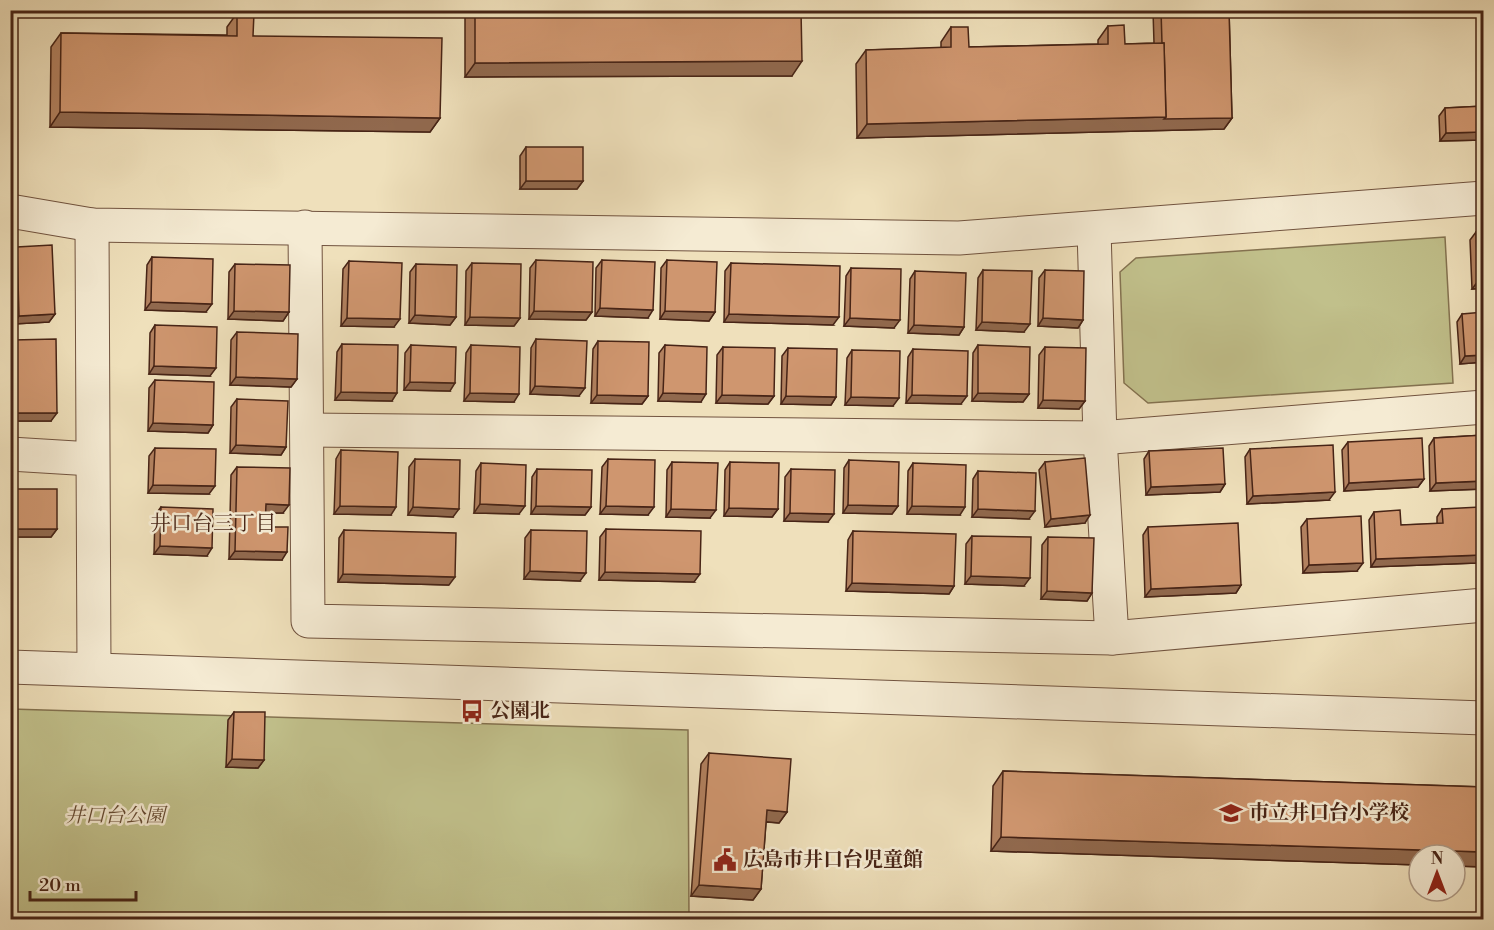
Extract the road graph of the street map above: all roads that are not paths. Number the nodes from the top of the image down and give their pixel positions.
1 (1484, 198) edge
2 (10, 211) edge
3 (92, 225) junction
4 (305, 227) junction
5 (1094, 229) junction
6 (1484, 407) edge
7 (307, 430) junction
8 (1100, 438) junction
9 (10, 454) edge
10 (92, 459) junction
11 (1484, 605) edge
12 (1112, 638) junction
13 (10, 667) edge
14 (94, 669) junction
15 (1484, 718) edge

1 - 5 street
2 - 3 street
3 - 4 street
3 - 10 street
4 - 5 street
4 - 7 street
5 - 8 street
6 - 8 street
7 - 8 street
7 - 12 street
8 - 12 street
9 - 10 street
10 - 14 street
11 - 12 street
13 - 14 street
14 - 15 street

